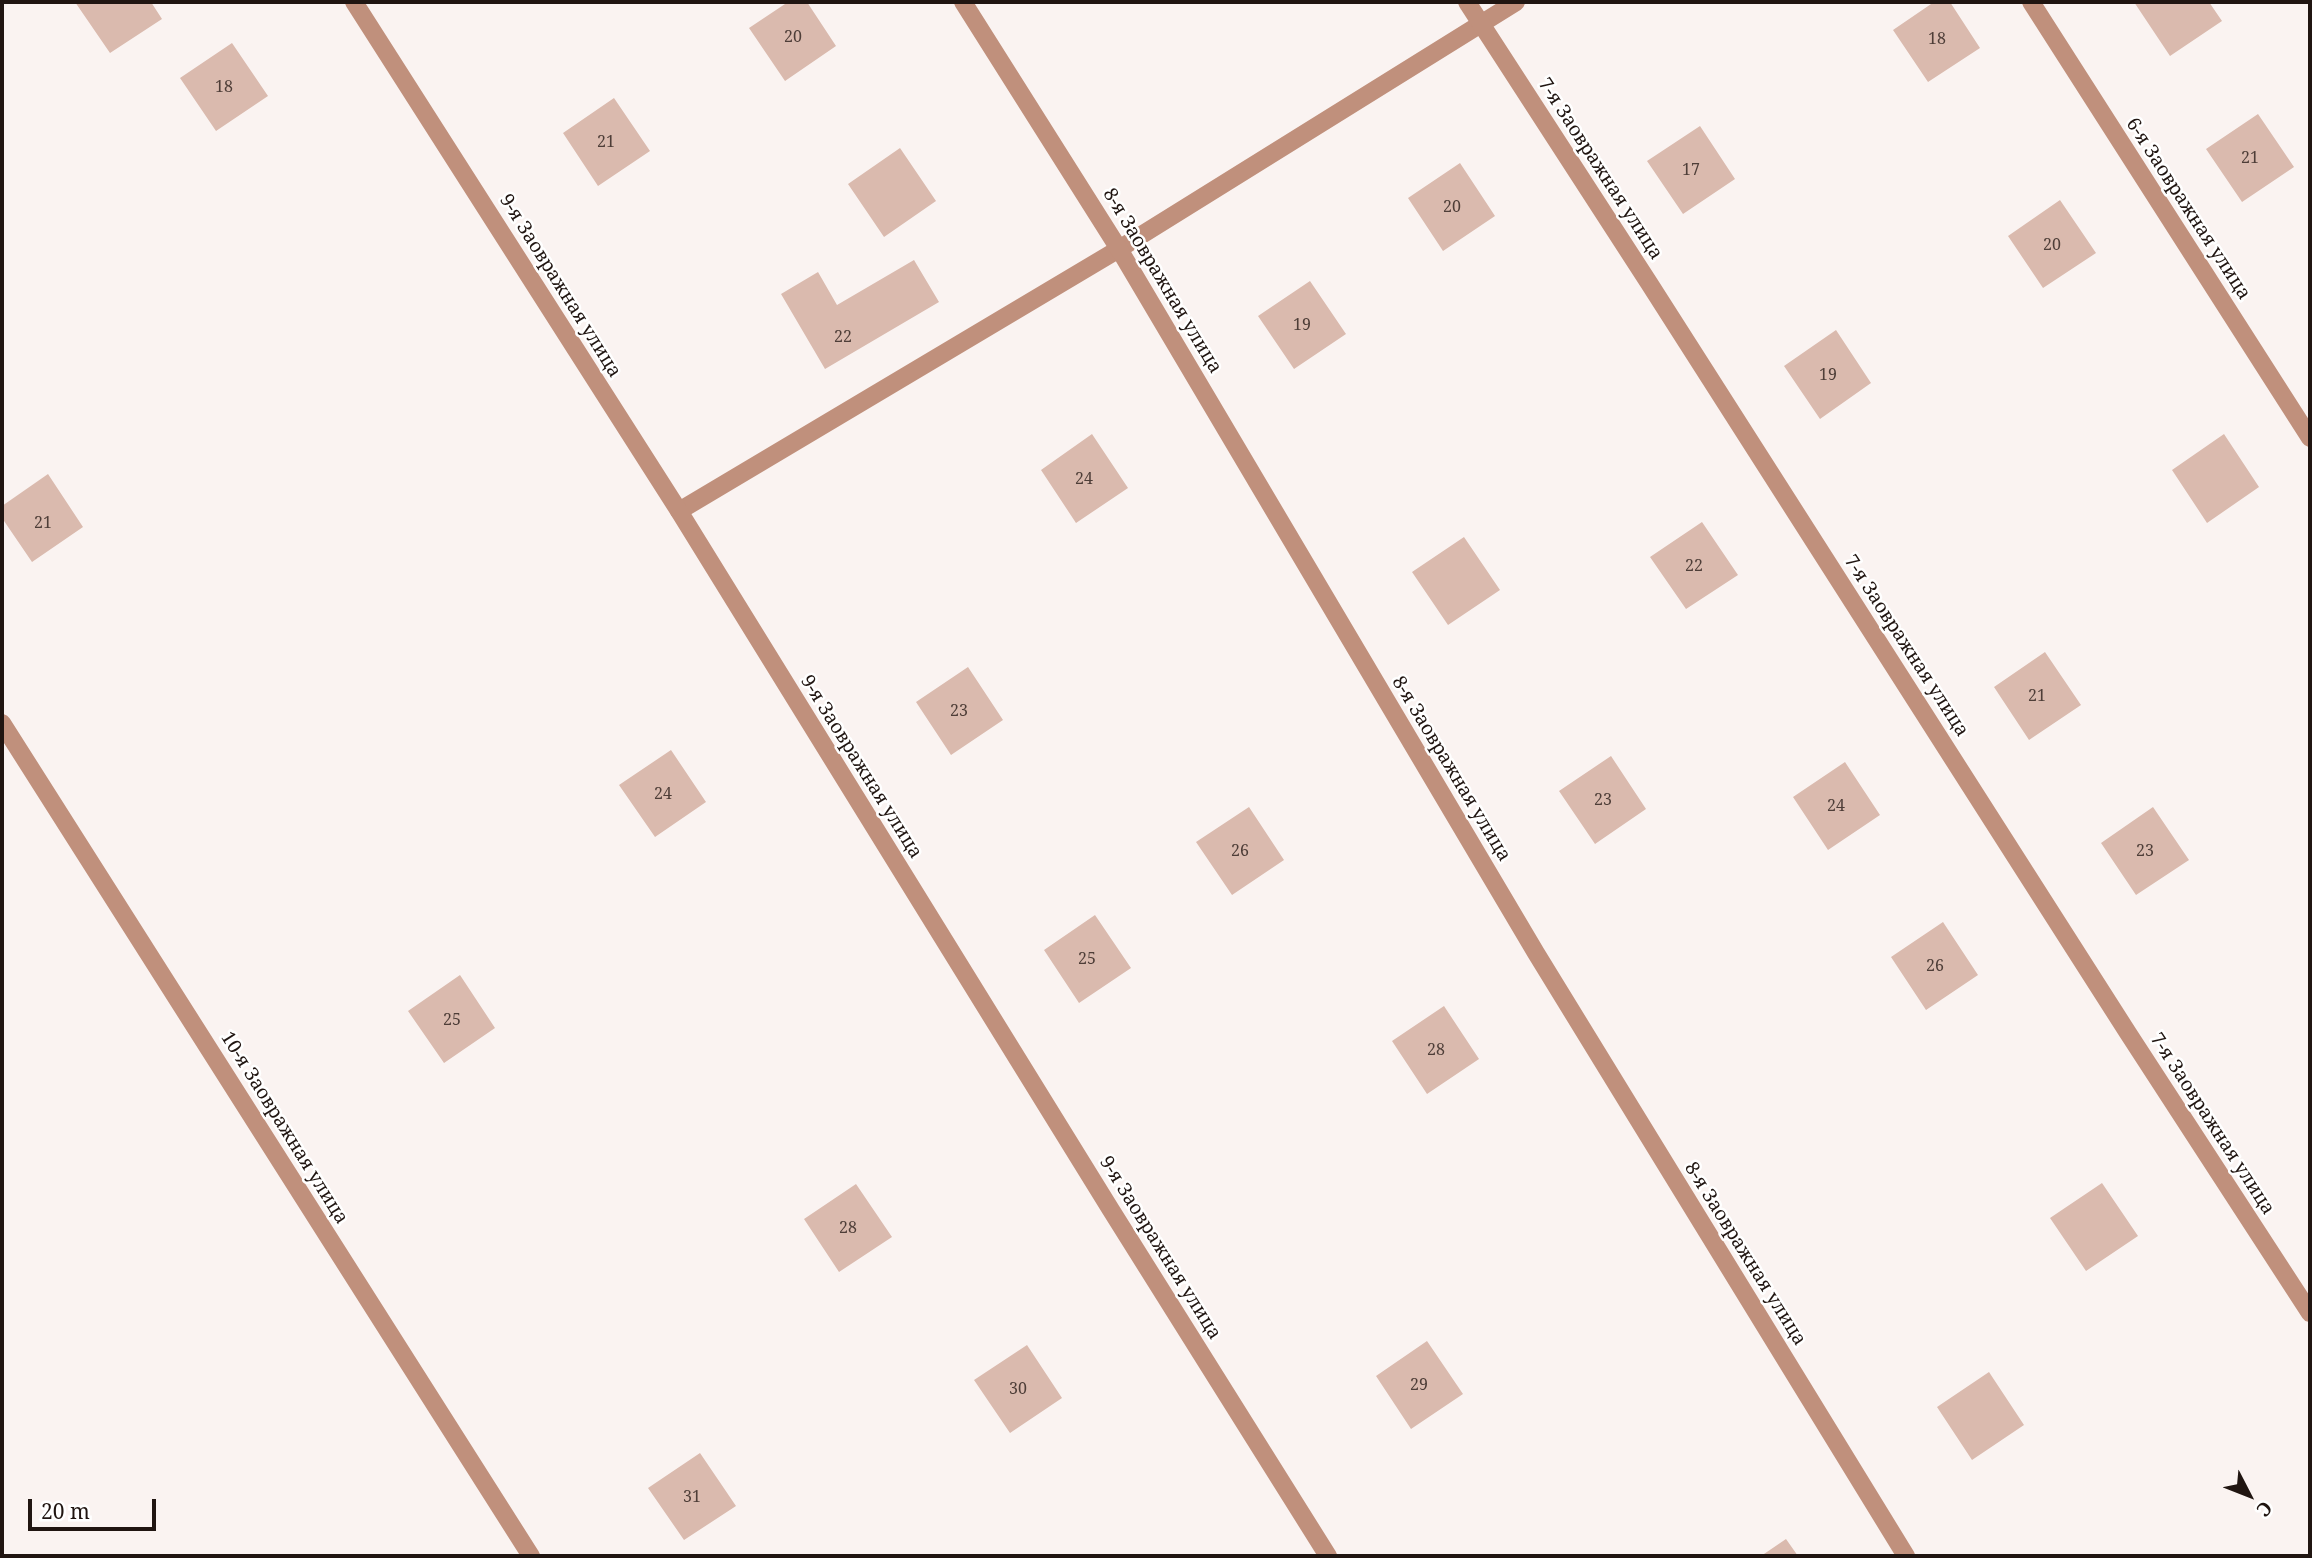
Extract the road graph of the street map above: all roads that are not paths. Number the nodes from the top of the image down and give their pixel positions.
1 (354, 2) edge
2 (963, 2) edge
3 (1467, 2) edge
4 (1516, 2) edge
5 (2031, 2) edge
6 (1481, 24) junction
7 (1119, 249) junction
8 (2310, 438) edge
9 (679, 511) junction
10 (2, 723) edge
11 (2310, 1313) edge
12 (531, 1556) edge
13 (1328, 1556) edge
14 (1906, 1556) edge

1 - 9 street, 9-я Заовражная улица
2 - 7 street, 8-я Заовражная улица
3 - 6 street, 7-я Заовражная улица
4 - 6 street
5 - 8 street, 6-я Заовражная улица
6 - 7 street
6 - 11 street, 7-я Заовражная улица
7 - 9 street
7 - 14 street, 8-я Заовражная улица
9 - 13 street, 9-я Заовражная улица
10 - 12 street, 10-я Заовражная улица

